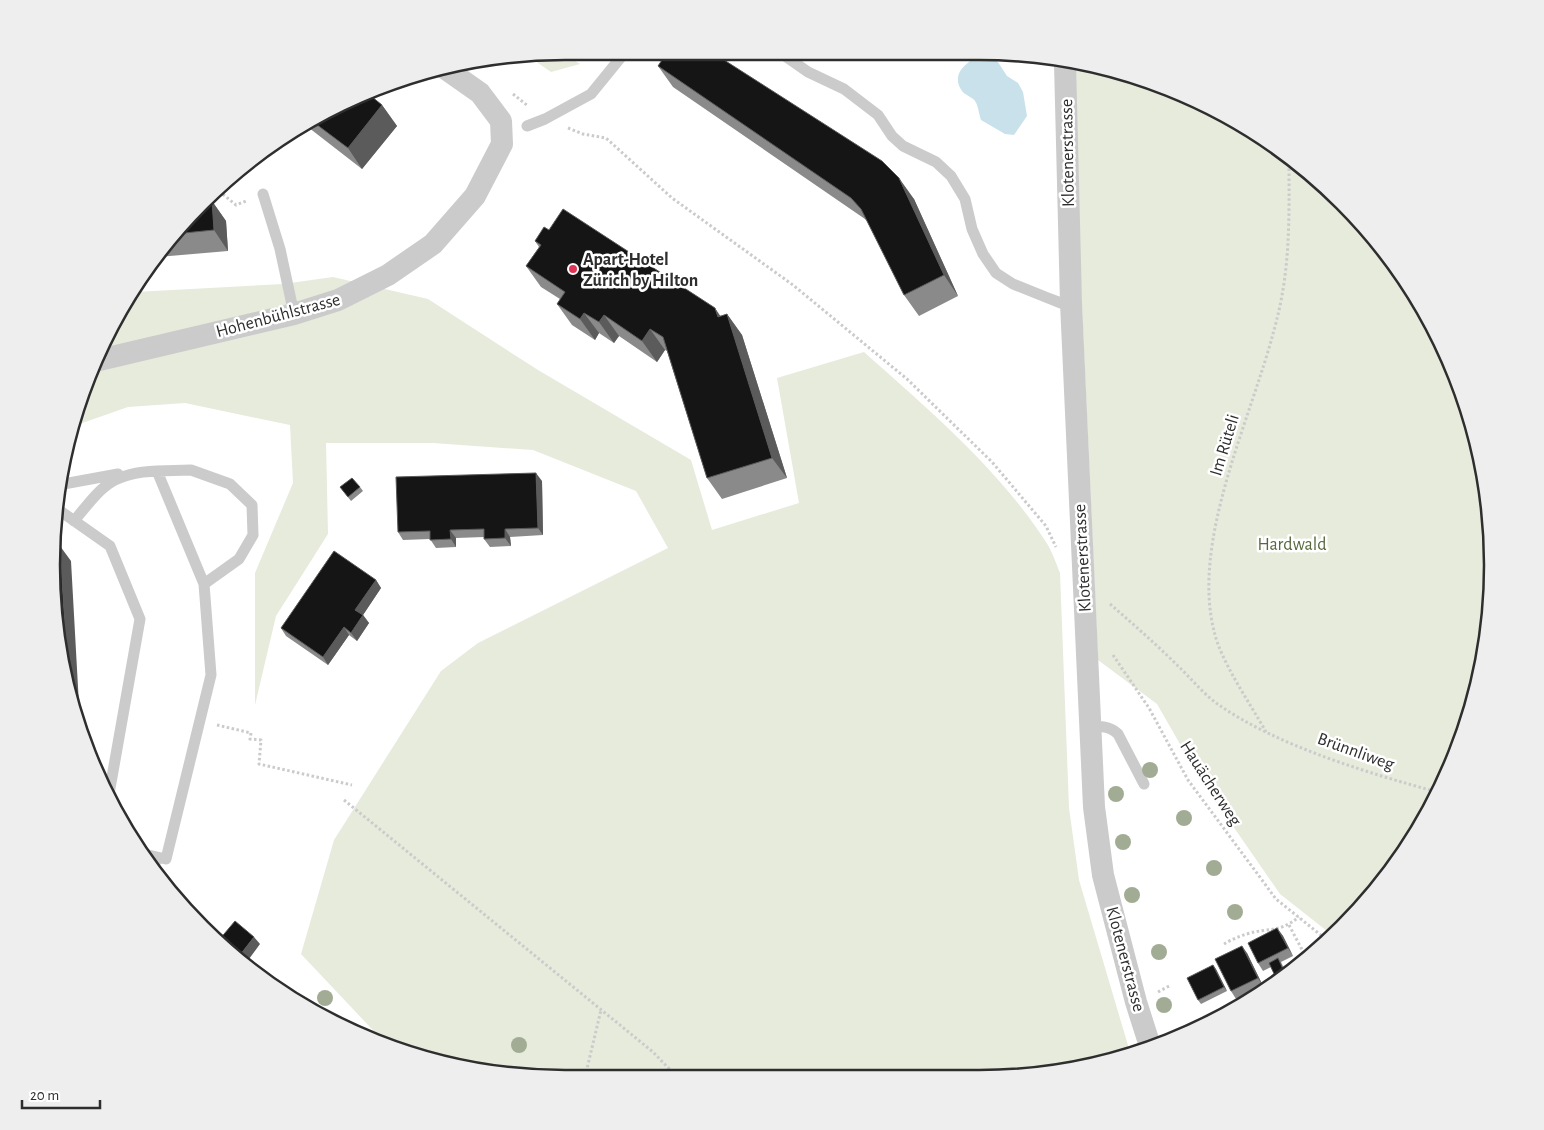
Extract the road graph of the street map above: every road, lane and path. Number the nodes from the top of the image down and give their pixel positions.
1 (619, 60) edge
2 (791, 60) edge
3 (1065, 68) edge
4 (452, 73) edge
5 (527, 126) dead end
6 (606, 138) dead end
7 (1289, 166) edge
8 (223, 194) edge
9 (263, 194) joint
10 (1071, 303) junction
11 (294, 314) junction
12 (104, 359) edge
13 (157, 471) junction
14 (132, 472) junction
15 (67, 483) edge
16 (1032, 509) dead end
17 (63, 513) edge
18 (74, 521) junction
19 (204, 584) junction
20 (1084, 587) junction
21 (1086, 630) junction
22 (1089, 727) junction
23 (233, 729) dead end
24 (1266, 732) junction
25 (1144, 784) dead end
26 (111, 785) edge
27 (352, 785) dead end
28 (1431, 790) edge
29 (344, 800) dead end
30 (152, 856) edge
31 (1299, 917) junction
32 (1289, 925) junction
33 (1322, 936) edge
34 (1224, 944) dead end
35 (1304, 952) edge
36 (1171, 985) dead end
37 (1166, 989) dead end
38 (601, 1010) junction
39 (1148, 1040) edge
40 (587, 1070) edge
41 (670, 1070) edge

1 - 5 lane
2 - 10 lane
3 - 10 street, Klotenerstrasse
4 - 11 street, Hohenbühlstrasse
6 - 16 path
7 - 24 path, Im Rüteli
8 - 9 path
9 - 11 lane
10 - 20 street, Klotenerstrasse
11 - 12 street, Hohenbühlstrasse
13 - 14 lane
13 - 19 lane
13 - 19 lane
14 - 15 lane
14 - 18 lane
17 - 18 lane
18 - 26 lane
19 - 30 lane
20 - 21 street, Klotenerstrasse
20 - 24 path, Brünnliweg
21 - 22 street, Klotenerstrasse
21 - 31 path, Hauächerweg
22 - 25 lane
22 - 39 street, Klotenerstrasse
23 - 27 path
24 - 28 path, Brünnliweg
29 - 38 path
31 - 32 path
31 - 33 path, Hauächerweg
32 - 34 path
32 - 35 path
36 - 37 path
38 - 40 path
38 - 41 path

